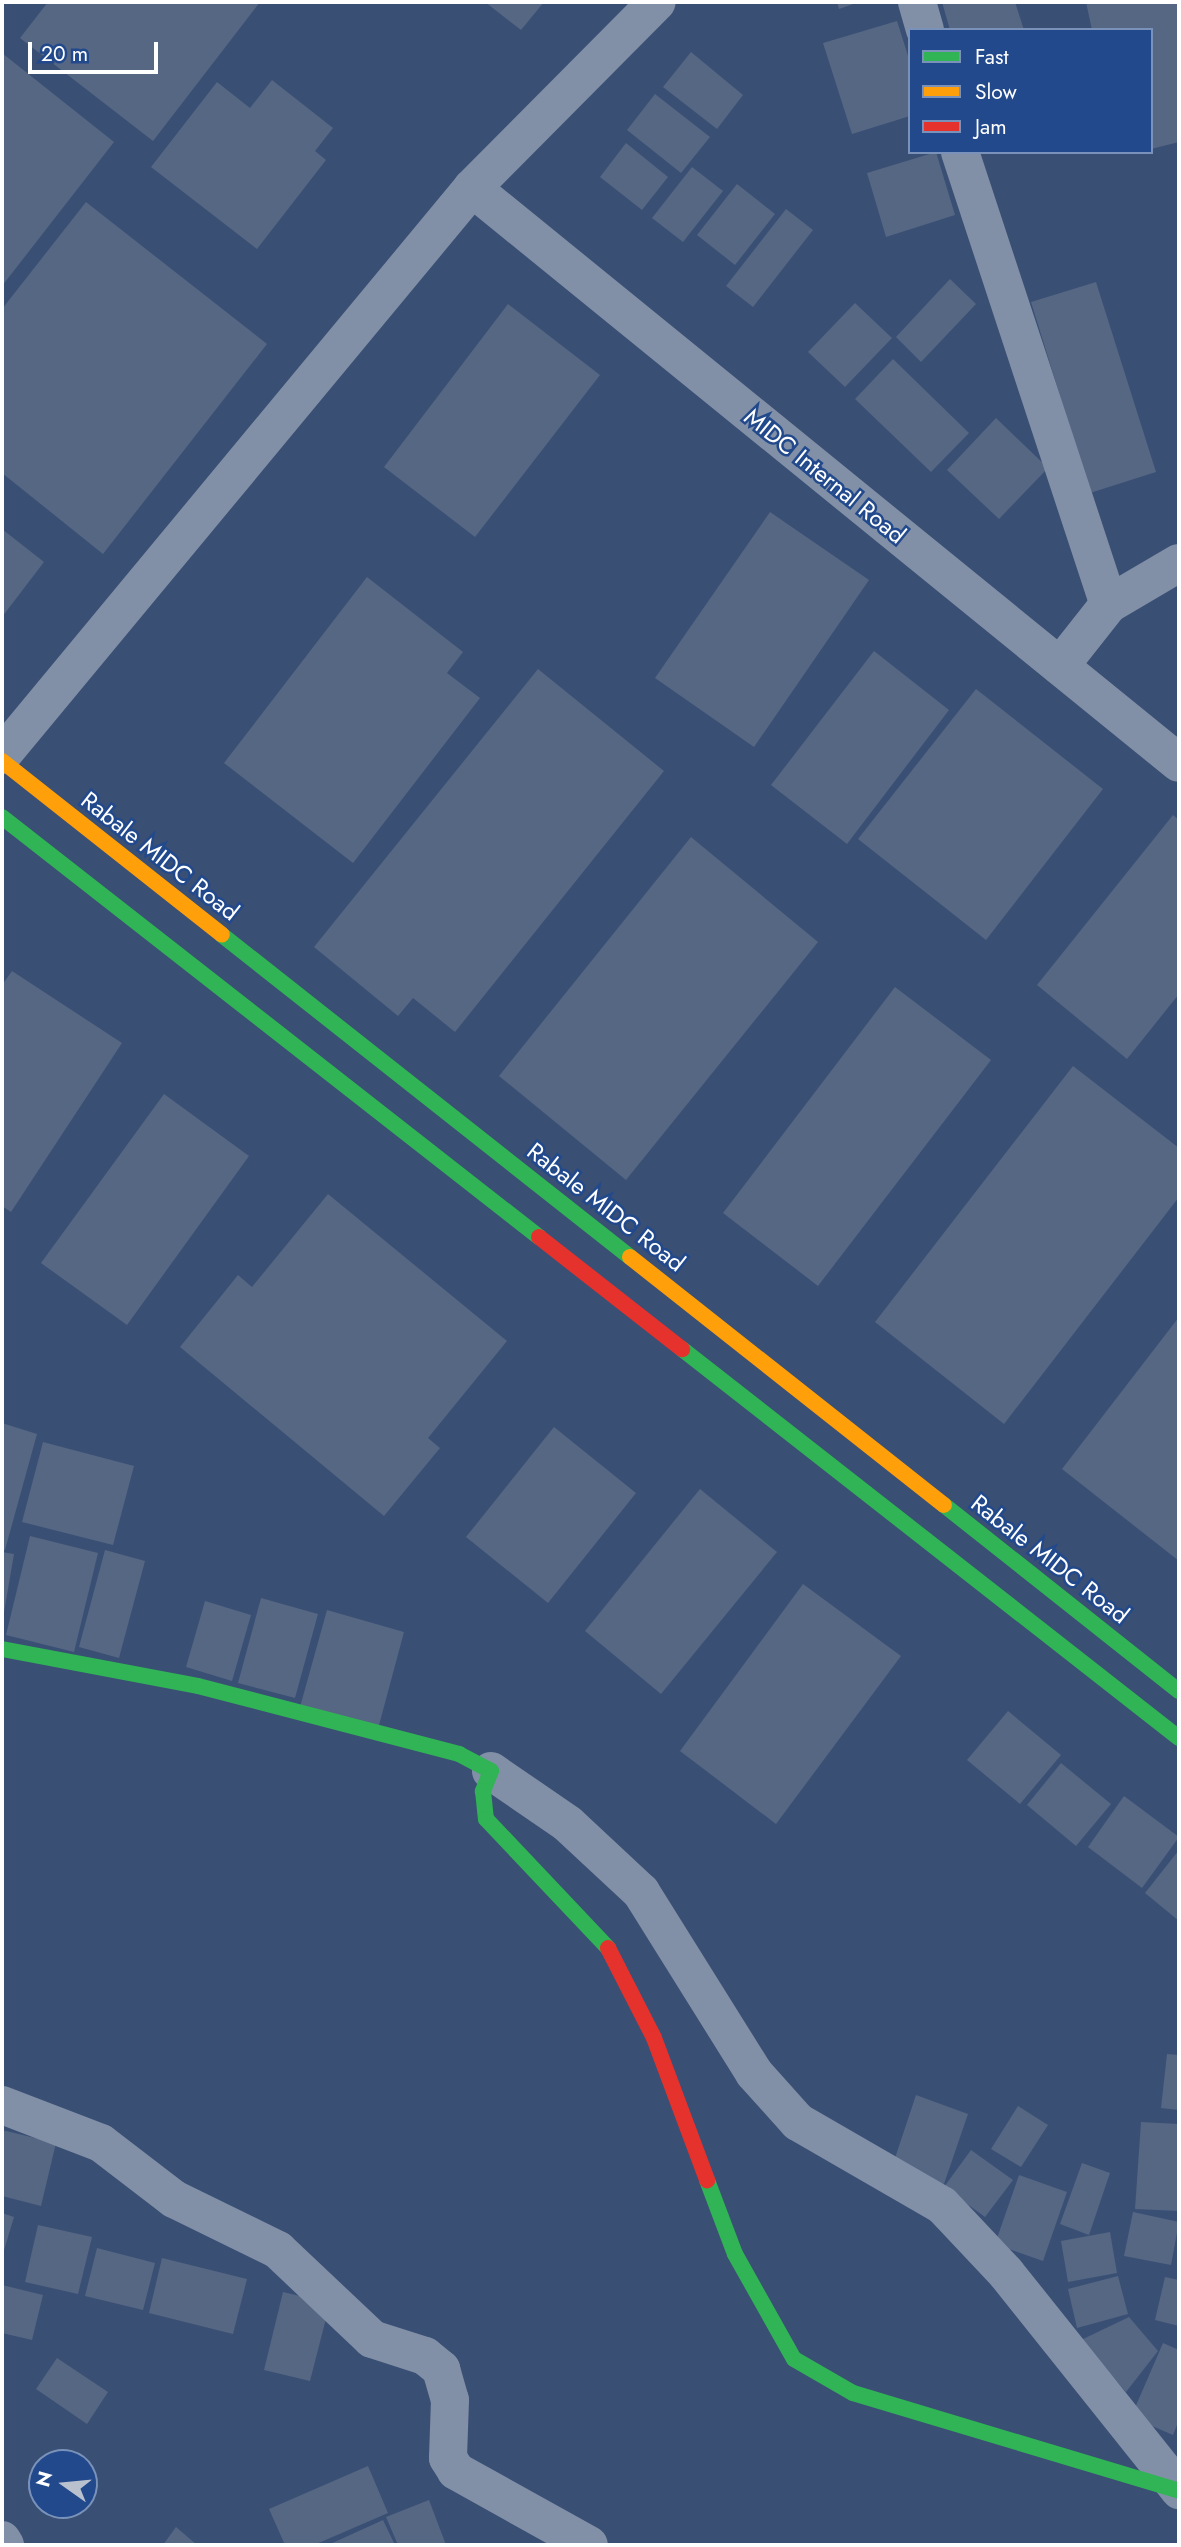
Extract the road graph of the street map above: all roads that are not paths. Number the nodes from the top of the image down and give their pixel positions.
1 (657, 2) edge
2 (917, 2) edge
3 (924, 28) edge
4 (961, 154) edge
5 (472, 188) junction
6 (1179, 563) edge
7 (1108, 604) junction
8 (1060, 666) junction
9 (2, 755) edge
10 (2, 761) edge
11 (1179, 763) edge
12 (2, 817) edge
13 (491, 1146) junction
14 (466, 1176) junction
15 (881, 1453) junction
16 (858, 1483) junction
17 (2, 1649) edge
18 (1179, 1691) edge
19 (1179, 1738) edge
20 (491, 1771) junction
21 (2, 2105) edge
22 (1179, 2491) edge
23 (2, 2540) edge
24 (5, 2545) edge
25 (589, 2545) edge

1 - 5 street
2 - 3 street
4 - 7 street
5 - 8 street, MIDC Internal Road
5 - 9 street
6 - 7 street
7 - 8 street
8 - 11 street, MIDC Internal Road
10 - 13 main road, Rabale MIDC Road
12 - 14 main road
13 - 14 main road
13 - 15 main road, Rabale MIDC Road
14 - 16 main road
15 - 16 main road
15 - 18 main road, Rabale MIDC Road
16 - 19 main road
17 - 20 main road
20 - 22 street
20 - 22 main road
21 - 25 street
23 - 24 street

